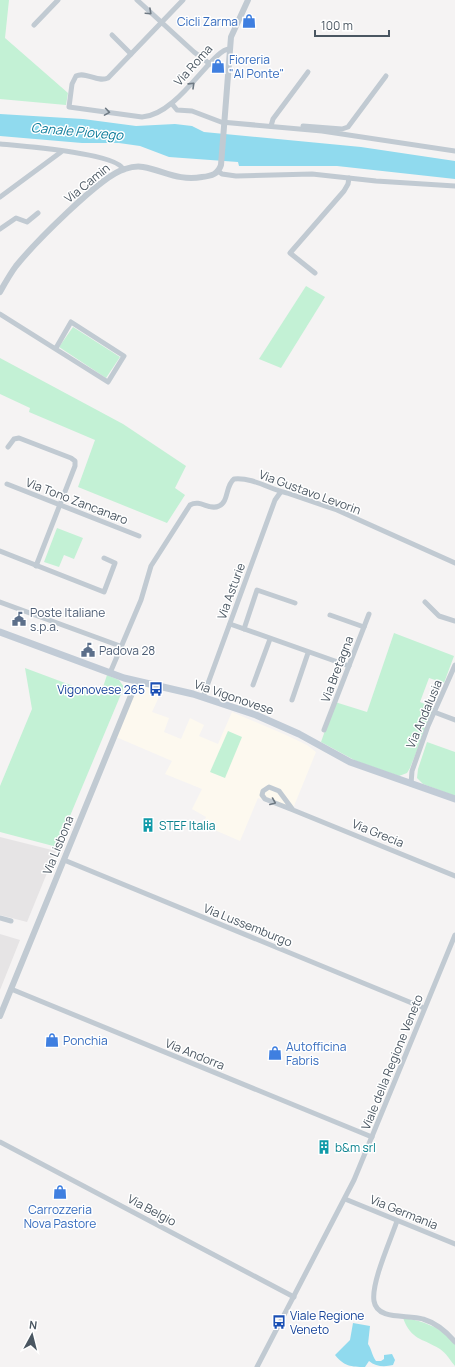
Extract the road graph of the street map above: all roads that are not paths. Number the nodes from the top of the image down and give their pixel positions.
1 (58, 0) edge
2 (137, 0) edge
3 (183, 0) edge
4 (248, 0) edge
5 (162, 23) junction
6 (34, 25) dead end
7 (112, 35) dead end
8 (230, 49) junction
9 (131, 54) junction
10 (210, 64) junction
11 (308, 72) dead end
12 (386, 76) dead end
13 (172, 104) junction
14 (224, 122) junction
15 (271, 126) junction
16 (288, 128) junction
17 (0, 144) edge
18 (455, 151) edge
19 (60, 152) junction
20 (123, 169) junction
21 (218, 171) junction
22 (349, 178) junction
23 (455, 186) edge
24 (0, 197) edge
25 (38, 213) dead end
26 (0, 229) edge
27 (315, 273) dead end
28 (2, 283) edge
29 (0, 292) edge
30 (0, 314) edge
31 (56, 348) junction
32 (8, 448) dead end
33 (7, 484) dead end
34 (280, 493) junction
35 (60, 504) junction
36 (139, 536) dead end
37 (0, 551) edge
38 (104, 558) dead end
39 (455, 563) edge
40 (36, 566) junction
41 (0, 602) edge
42 (425, 602) dead end
43 (295, 604) dead end
44 (330, 614) dead end
45 (369, 614) dead end
46 (455, 621) edge
47 (230, 624) junction
48 (364, 627) junction
49 (244, 630) junction
50 (0, 632) edge
51 (270, 639) junction
52 (120, 646) junction
53 (308, 653) junction
54 (455, 665) edge
55 (349, 666) junction
56 (110, 673) junction
57 (137, 681) junction
58 (253, 685) dead end
59 (203, 697) junction
60 (292, 700) dead end
61 (434, 712) junction
62 (455, 720) edge
63 (324, 730) dead end
64 (407, 782) junction
65 (455, 799) edge
66 (293, 810) junction
67 (64, 860) junction
68 (455, 876) edge
69 (0, 918) edge
70 (11, 921) dead end
71 (455, 934) edge
72 (11, 989) junction
73 (424, 1008) junction
74 (0, 1016) edge
75 (372, 1137) junction
76 (0, 1142) edge
77 (345, 1199) junction
78 (397, 1221) junction
79 (455, 1244) edge
80 (294, 1297) junction
81 (455, 1342) edge
82 (257, 1367) edge

1 - 6 street
2 -> 5 street
3 - 5 street
4 - 8 street, Via Roma
5 - 9 street
5 - 10 street
7 - 9 street
8 - 10 street, Via Roma
8 - 14 street
9 -> 13 street, Via Roma
13 -> 10 street, Via Roma
11 - 15 street
12 - 16 street
13 - 14 street
14 - 15 street
14 - 21 street
15 - 16 street
16 - 18 street
17 - 19 street
19 - 20 street
19 - 24 street
20 - 21 street, Via Camin
20 - 28 street, Via Camin
21 - 22 street
22 - 23 street
22 - 27 street
25 - 26 street
28 - 29 street, Via Camin
30 - 31 street
31 - 31 street
32 - 35 street
33 - 35 street, Via Tono Zancanaro
34 - 39 street, Via Gustavo Levorin
34 - 47 street, Via Asturie
34 - 52 street, Via Gustavo Levorin
35 - 36 street, Via Tono Zancanaro
35 - 40 street
37 - 40 street
38 - 40 street
41 - 52 street
42 - 46 street
43 - 49 street
44 - 48 street
45 - 48 street, Via Bretagna
47 - 49 street
47 - 59 street, Via Asturie
48 - 55 street, Via Bretagna
49 - 51 street
50 - 56 main road, Via Vigonovese
51 - 53 street
51 - 58 street
52 - 56 street
53 - 55 street
53 - 60 street
54 - 61 street, Via Andalusia
55 - 63 street, Via Bretagna
56 - 57 main road, Via Vigonovese
57 - 59 main road, Via Vigonovese
57 - 67 street, Via Lisbona
59 - 64 main road, Via Vigonovese
61 - 62 street
61 - 64 street, Via Andalusia
64 - 65 main road, Via Vigonovese
66 -> 66 street, Via Grecia
66 - 68 street, Via Grecia
67 - 72 street, Via Lisbona
67 - 73 street, Via Lussemburgo
69 - 70 street
71 - 73 street, Viale della Regione Veneto
72 - 74 street, Via Lisbona
72 - 75 street, Via Andorra
73 - 75 street, Viale della Regione Veneto
75 - 77 street, Viale della Regione Veneto
76 - 80 street, Via Belgio
77 - 78 street, Via Germania
77 - 80 street, Viale della Regione Veneto
78 - 79 street, Via Germania
78 - 81 street
80 - 82 street, Viale della Regione Veneto

